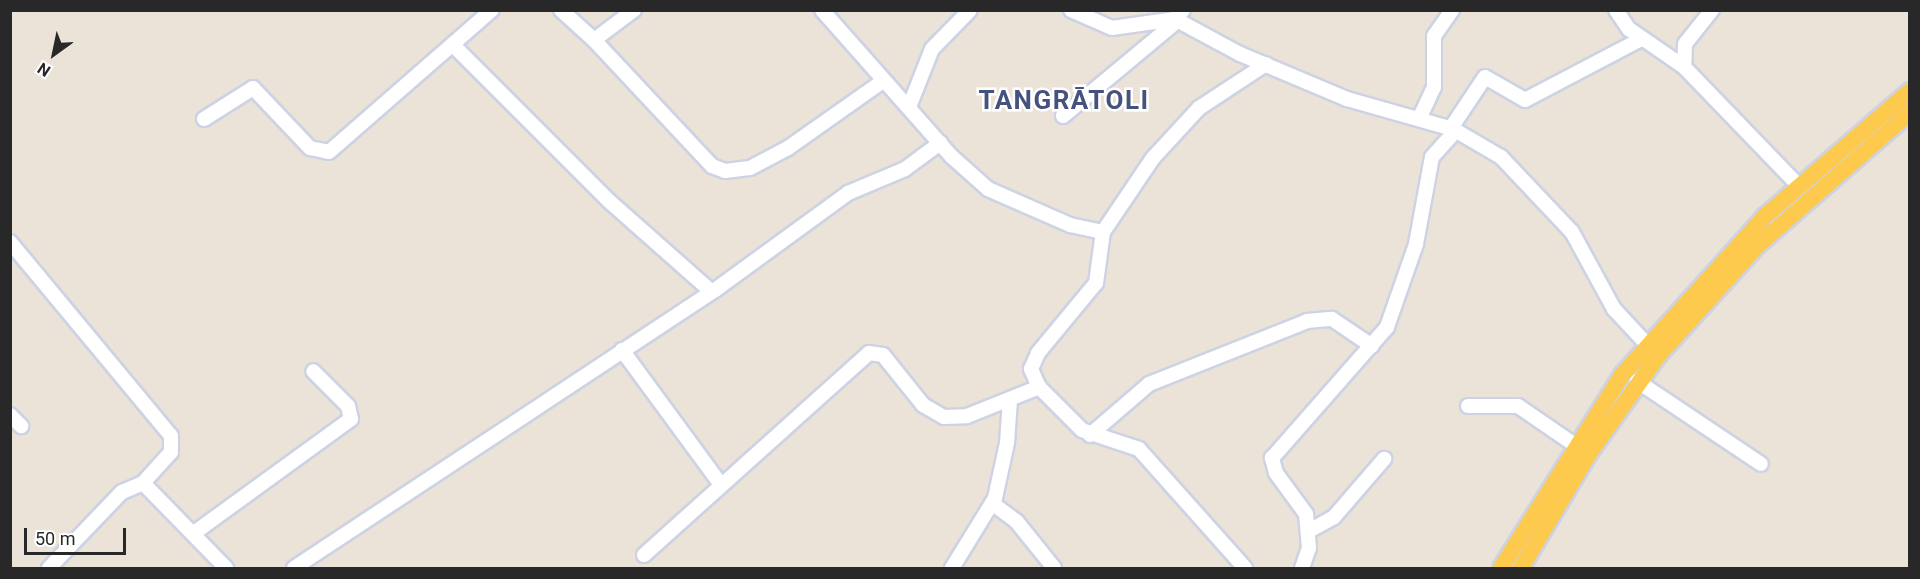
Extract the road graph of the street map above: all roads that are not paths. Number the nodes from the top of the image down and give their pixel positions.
1 (492, 10) edge
2 (561, 10) edge
3 (634, 10) edge
4 (822, 10) edge
5 (970, 10) edge
6 (1071, 10) edge
7 (1452, 10) edge
8 (1616, 10) edge
9 (1712, 10) edge
10 (1178, 17) edge
11 (1641, 39) junction
12 (594, 40) junction
13 (454, 46) junction
14 (1266, 64) junction
15 (1684, 68) junction
16 (883, 81) junction
17 (1910, 91) edge
18 (909, 106) junction
19 (1910, 112) edge
20 (1063, 117) dead end
21 (1420, 117) junction
22 (204, 119) dead end
23 (1454, 129) junction
24 (940, 143) junction
25 (1798, 185) junction
26 (1103, 232) junction
27 (10, 242) edge
28 (712, 292) junction
29 (1372, 346) junction
30 (622, 350) junction
31 (1653, 351) junction
32 (313, 371) dead end
33 (1637, 381) junction
34 (1039, 387) junction
35 (1010, 400) junction
36 (1468, 406) dead end
37 (10, 415) edge
38 (21, 426) dead end
39 (1090, 435) junction
40 (1575, 445) junction
41 (1384, 459) dead end
42 (1761, 464) dead end
43 (143, 483) junction
44 (721, 485) junction
45 (992, 503) junction
46 (1309, 531) junction
47 (194, 533) junction
48 (644, 555) dead end
49 (49, 568) edge
50 (226, 568) edge
51 (294, 568) edge
52 (952, 568) edge
53 (1054, 568) edge
54 (1245, 568) edge
55 (1302, 568) edge
56 (1501, 568) edge
57 (1521, 568) edge

1 - 13 street
2 - 12 street
3 - 12 street
4 - 16 street
5 - 18 street
6 - 10 street
7 - 21 street
8 - 11 street
9 - 15 street
10 - 14 street
10 - 20 street
11 - 15 street
11 - 23 street
12 - 16 street
13 - 22 street
13 - 28 street
14 - 21 street
14 - 26 street
15 - 25 street
16 - 18 street
17 - 25 main road
18 - 24 street
19 - 31 main road
21 - 23 street
23 - 29 street
23 - 31 street
24 - 26 street
24 - 28 street
25 - 31 main road
26 - 34 street
27 - 43 street
28 - 30 street
29 - 39 street
29 - 46 street
30 - 44 street
30 - 51 street
31 - 33 main road
31 - 40 main road
32 - 47 street
33 - 42 street
33 - 57 main road
34 - 35 street
34 - 39 street
35 - 44 street
35 - 45 street
36 - 40 street
37 - 38 street
39 - 54 street
40 - 56 main road
41 - 46 street
43 - 47 street
43 - 49 street
44 - 48 street
45 - 52 street
45 - 53 street
46 - 55 street
47 - 50 street

